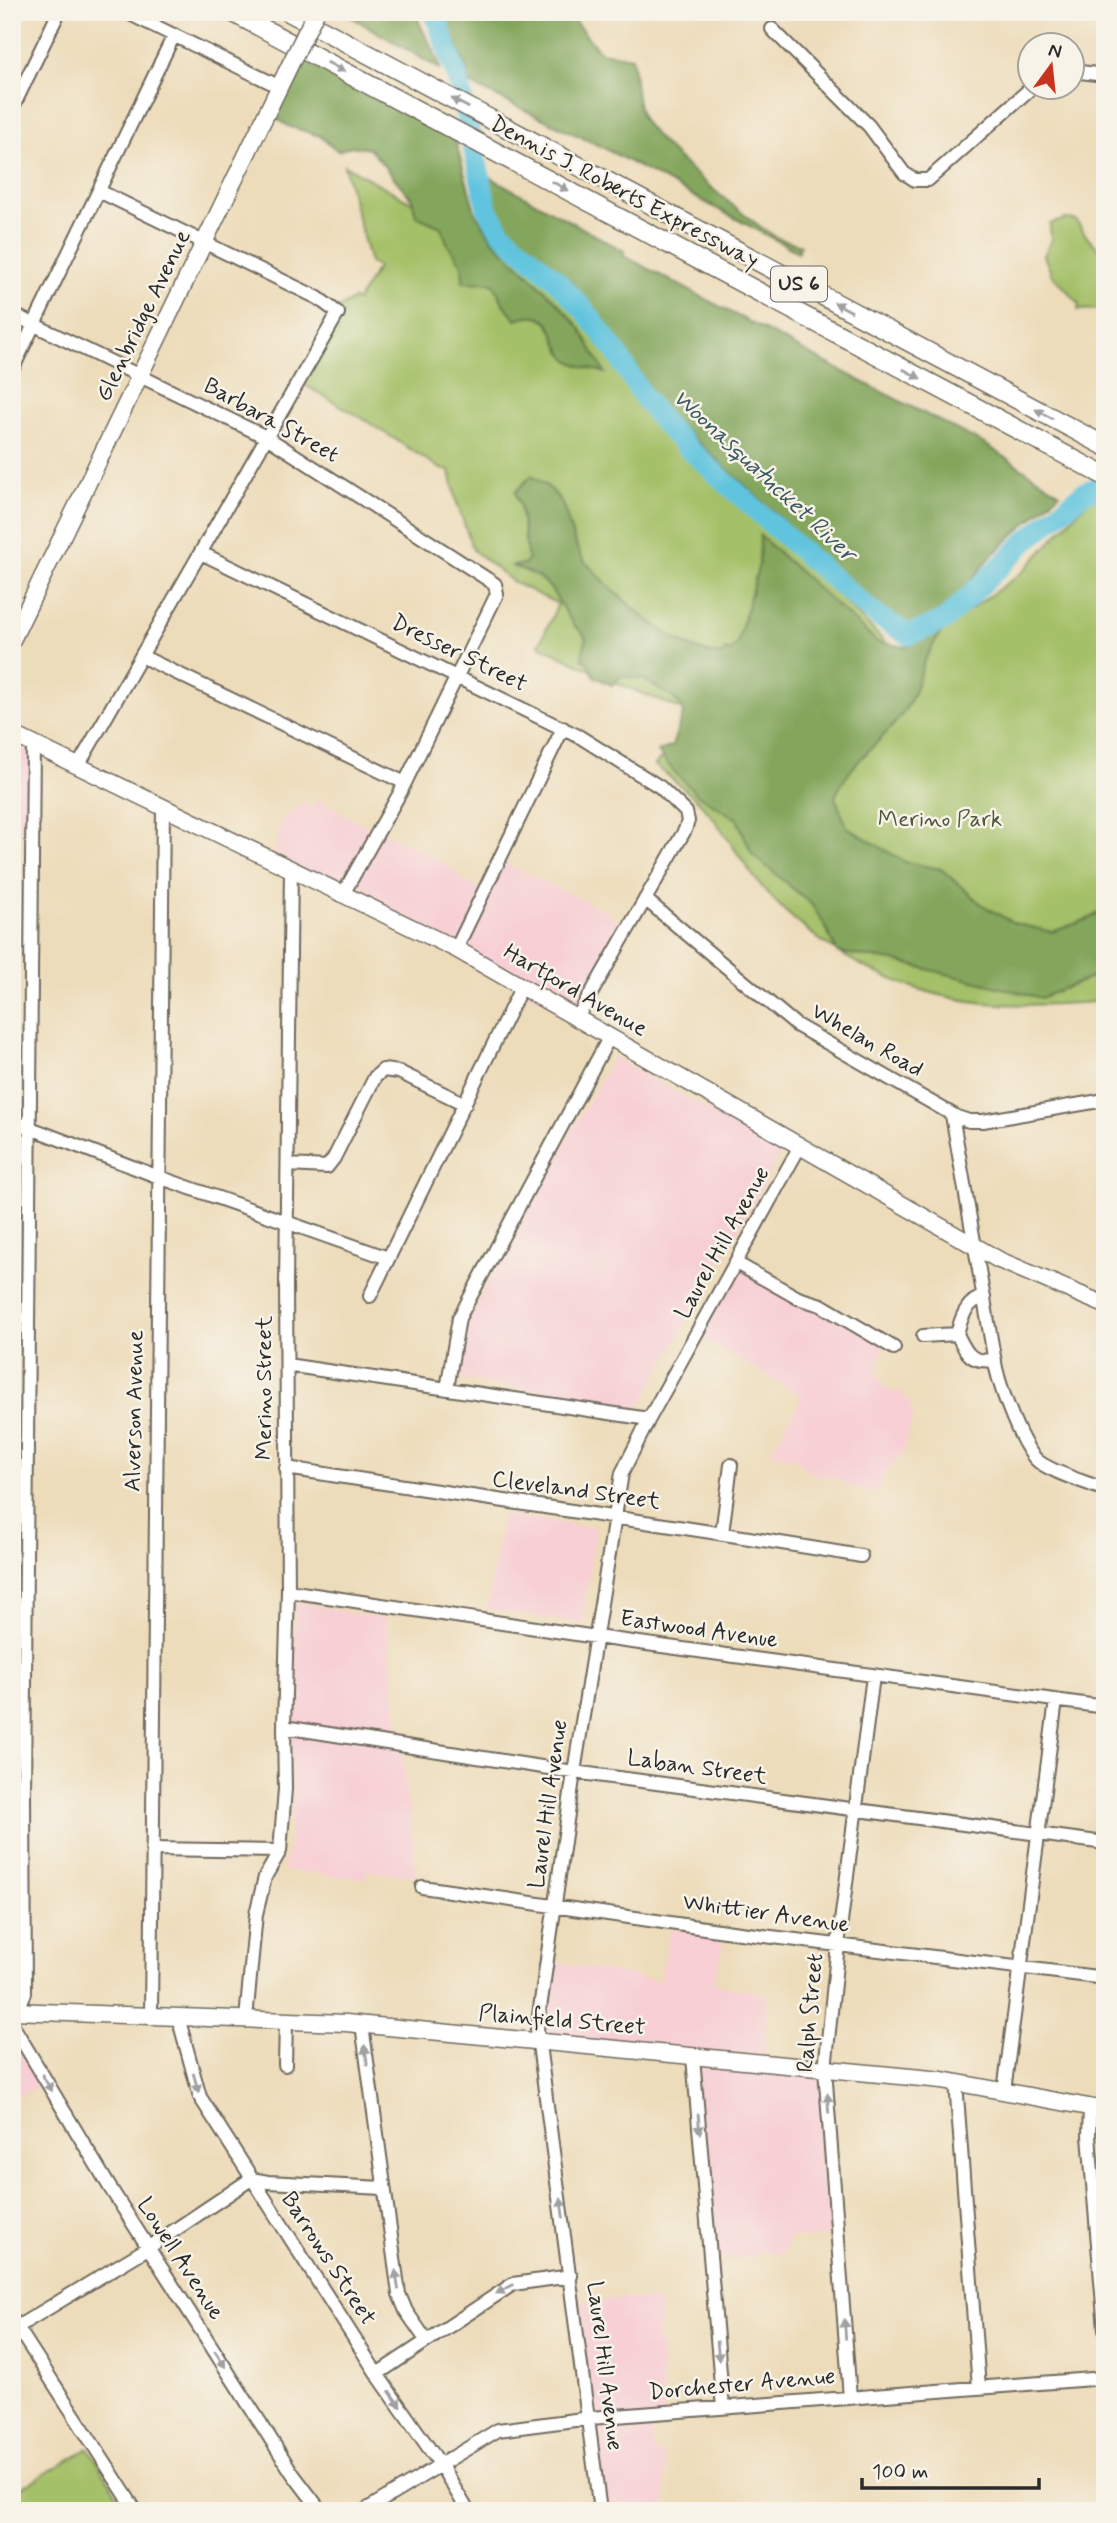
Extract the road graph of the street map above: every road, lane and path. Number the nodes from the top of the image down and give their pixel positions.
1 (59, 12) edge
2 (126, 12) edge
3 (232, 12) edge
4 (289, 12) edge
5 (316, 12) edge
6 (772, 29) dead end
7 (174, 35) junction
8 (1086, 73) edge
9 (1105, 75) edge
10 (283, 80) junction
11 (1016, 101) edge
12 (12, 109) edge
13 (99, 191) junction
14 (204, 242) junction
15 (12, 314) edge
16 (34, 324) junction
17 (12, 370) edge
18 (141, 376) junction
19 (268, 438) junction
20 (1105, 446) edge
21 (1097, 472) edge
22 (201, 553) junction
23 (12, 640) edge
24 (141, 656) junction
25 (456, 676) junction
26 (563, 728) junction
27 (12, 734) edge
28 (33, 744) junction
29 (78, 766) junction
30 (405, 783) junction
31 (163, 807) junction
32 (291, 869) junction
33 (342, 894) junction
34 (645, 899) junction
35 (456, 949) junction
36 (522, 986) junction
37 (577, 1017) junction
38 (610, 1037) junction
39 (1105, 1100) edge
40 (465, 1104) junction
41 (952, 1115) junction
42 (12, 1121) edge
43 (30, 1126) junction
44 (800, 1146) junction
45 (288, 1165) junction
46 (159, 1177) junction
47 (287, 1222) junction
48 (975, 1247) junction
49 (388, 1258) junction
50 (737, 1263) junction
51 (370, 1296) dead end
52 (984, 1297) junction
53 (1105, 1306) edge
54 (957, 1334) junction
55 (923, 1336) dead end
56 (894, 1348) dead end
57 (995, 1360) junction
58 (287, 1365) junction
59 (447, 1389) junction
60 (649, 1419) junction
61 (731, 1465) dead end
62 (286, 1468) junction
63 (1105, 1490) edge
64 (614, 1519) junction
65 (722, 1533) junction
66 (861, 1556) dead end
67 (288, 1591) junction
68 (596, 1637) junction
69 (873, 1676) junction
70 (1056, 1701) junction
71 (1105, 1707) edge
72 (284, 1727) junction
73 (574, 1772) junction
74 (856, 1810) junction
75 (1039, 1834) junction
76 (1105, 1843) edge
77 (152, 1849) junction
78 (280, 1851) junction
79 (422, 1887) dead end
80 (555, 1906) junction
81 (838, 1945) junction
82 (1021, 1968) junction
83 (23, 1971) junction
84 (1105, 1978) edge
85 (12, 1981) edge
86 (12, 2009) edge
87 (151, 2016) junction
88 (178, 2017) junction
89 (246, 2019) junction
90 (286, 2021) junction
91 (12, 2024) edge
92 (362, 2025) junction
93 (539, 2042) junction
94 (693, 2056) junction
95 (285, 2065) dead end
96 (825, 2069) junction
97 (956, 2082) junction
98 (1004, 2091) junction
99 (1097, 2109) edge
100 (251, 2179) junction
101 (383, 2188) junction
102 (148, 2248) junction
103 (571, 2276) junction
104 (14, 2325) edge
105 (1105, 2329) edge
106 (426, 2340) junction
107 (377, 2374) junction
108 (1105, 2378) edge
109 (979, 2388) junction
110 (850, 2398) junction
111 (723, 2408) junction
112 (590, 2418) junction
113 (440, 2465) junction
114 (136, 2511) edge
115 (321, 2511) edge
116 (364, 2511) edge
117 (468, 2511) edge
118 (600, 2511) edge

1 - 12 street
2 - 7 street
3 -> 21 highway, Dennis J. Roberts Expressway / US 6
20 -> 4 highway, Dennis J. Roberts Expressway / US 6
5 - 10 main road, Glenbridge Avenue, bridge
6 - 11 street
7 - 10 street
7 - 13 street
8 - 9 street
10 - 14 main road, Glenbridge Avenue
13 - 14 street
13 - 16 street
14 - 18 main road, Glenbridge Avenue
14 - 19 street
15 - 16 street, Barbara Street
16 - 17 street
16 - 18 street, Barbara Street
18 - 19 street, Barbara Street
18 - 23 main road, Glenbridge Avenue
19 - 22 street
19 - 25 street, Barbara Street
22 - 24 street
22 - 25 street, Dresser Street
24 - 29 street
24 - 30 street
25 - 26 street, Dresser Street
25 - 30 street
26 - 34 street, Dresser Street
26 - 35 street
27 - 28 main road, Hartford Avenue
28 - 29 main road, Hartford Avenue
28 - 43 street
29 - 31 main road, Hartford Avenue
30 - 33 street
31 - 32 main road, Hartford Avenue
31 - 46 street, Alverson Avenue
32 - 33 main road, Hartford Avenue
32 - 45 street, Merino Street
33 - 35 main road, Hartford Avenue
34 - 37 street
34 - 41 street, Whelan Road
35 - 36 main road, Hartford Avenue
36 - 37 main road, Hartford Avenue
36 - 40 street
37 - 38 main road, Hartford Avenue
38 - 44 main road, Hartford Avenue
38 - 59 street
39 - 41 street, Whelan Road
40 - 45 street
40 - 49 street
41 - 48 street
42 - 43 street
43 - 46 street
43 - 83 street
44 - 48 main road, Hartford Avenue
44 - 50 street, Laurel Hill Avenue
45 - 47 street, Merino Street
46 - 47 street
46 - 77 street, Alverson Avenue
47 - 49 street
47 - 58 street, Merino Street
48 - 52 street
48 - 53 main road, Hartford Avenue
49 - 51 street
50 - 56 street
50 - 60 street, Laurel Hill Avenue
52 - 54 street
52 - 57 street
54 - 55 street
54 - 57 street
57 - 63 street
58 - 59 street
58 - 62 street, Merino Street
59 - 60 street
60 - 64 street, Laurel Hill Avenue
61 - 65 street
62 - 64 street, Cleveland Street
62 - 67 street, Merino Street
64 - 65 street, Cleveland Street
64 - 68 street, Laurel Hill Avenue
65 - 66 street, Cleveland Street
67 - 68 street, Eastwood Avenue
67 - 72 street, Merino Street
68 - 69 street, Eastwood Avenue
68 - 73 street, Laurel Hill Avenue
69 - 70 street, Eastwood Avenue
69 - 74 street, Ralph Street
70 - 71 street, Eastwood Avenue
70 - 75 street
72 - 73 street, Laban Street
72 - 78 street, Merino Street
73 - 74 street, Laban Street
73 - 80 street, Laurel Hill Avenue
74 - 75 street, Laban Street
74 - 81 street, Ralph Street
75 - 76 street, Laban Street
75 - 82 street
77 - 78 street
77 - 87 street, Alverson Avenue
78 - 89 street, Merino Street
79 - 80 street, Whittier Avenue
80 - 81 street, Whittier Avenue
80 - 93 street, Laurel Hill Avenue
81 - 82 street, Whittier Avenue
81 - 96 street, Ralph Street
82 - 84 street, Whittier Avenue
82 - 98 street
83 - 85 street
83 - 86 street
86 - 87 main road, Plainfield Street
87 - 88 main road, Plainfield Street
88 - 89 main road, Plainfield Street
88 -> 100 street, Barrows Street
89 - 90 main road, Plainfield Street
90 - 92 main road, Plainfield Street
90 - 95 street
91 -> 102 street, Lowell Avenue
92 - 93 main road, Plainfield Street
101 -> 92 street
93 - 94 main road, Plainfield Street
103 -> 93 street, Laurel Hill Avenue
94 - 96 main road, Plainfield Street
94 -> 111 street
96 - 97 main road, Plainfield Street
110 -> 96 street, Ralph Street
97 - 98 main road, Plainfield Street
97 - 109 street
98 - 99 main road, Plainfield Street
99 - 105 street
100 - 101 street
100 - 102 street
100 - 107 street, Barrows Street
106 -> 101 street
102 - 104 street
102 -> 115 street, Lowell Avenue
103 -> 106 street
103 - 112 street, Laurel Hill Avenue
104 - 114 street
106 - 107 street
107 -> 113 street, Barrows Street
108 - 109 street, Dorchester Avenue
109 - 110 street, Dorchester Avenue
110 - 111 street, Dorchester Avenue
111 - 112 street, Dorchester Avenue
112 - 113 street, Dorchester Avenue
112 - 118 street, Laurel Hill Avenue
113 - 116 street, Dorchester Avenue
113 - 117 street, Barrows Street

